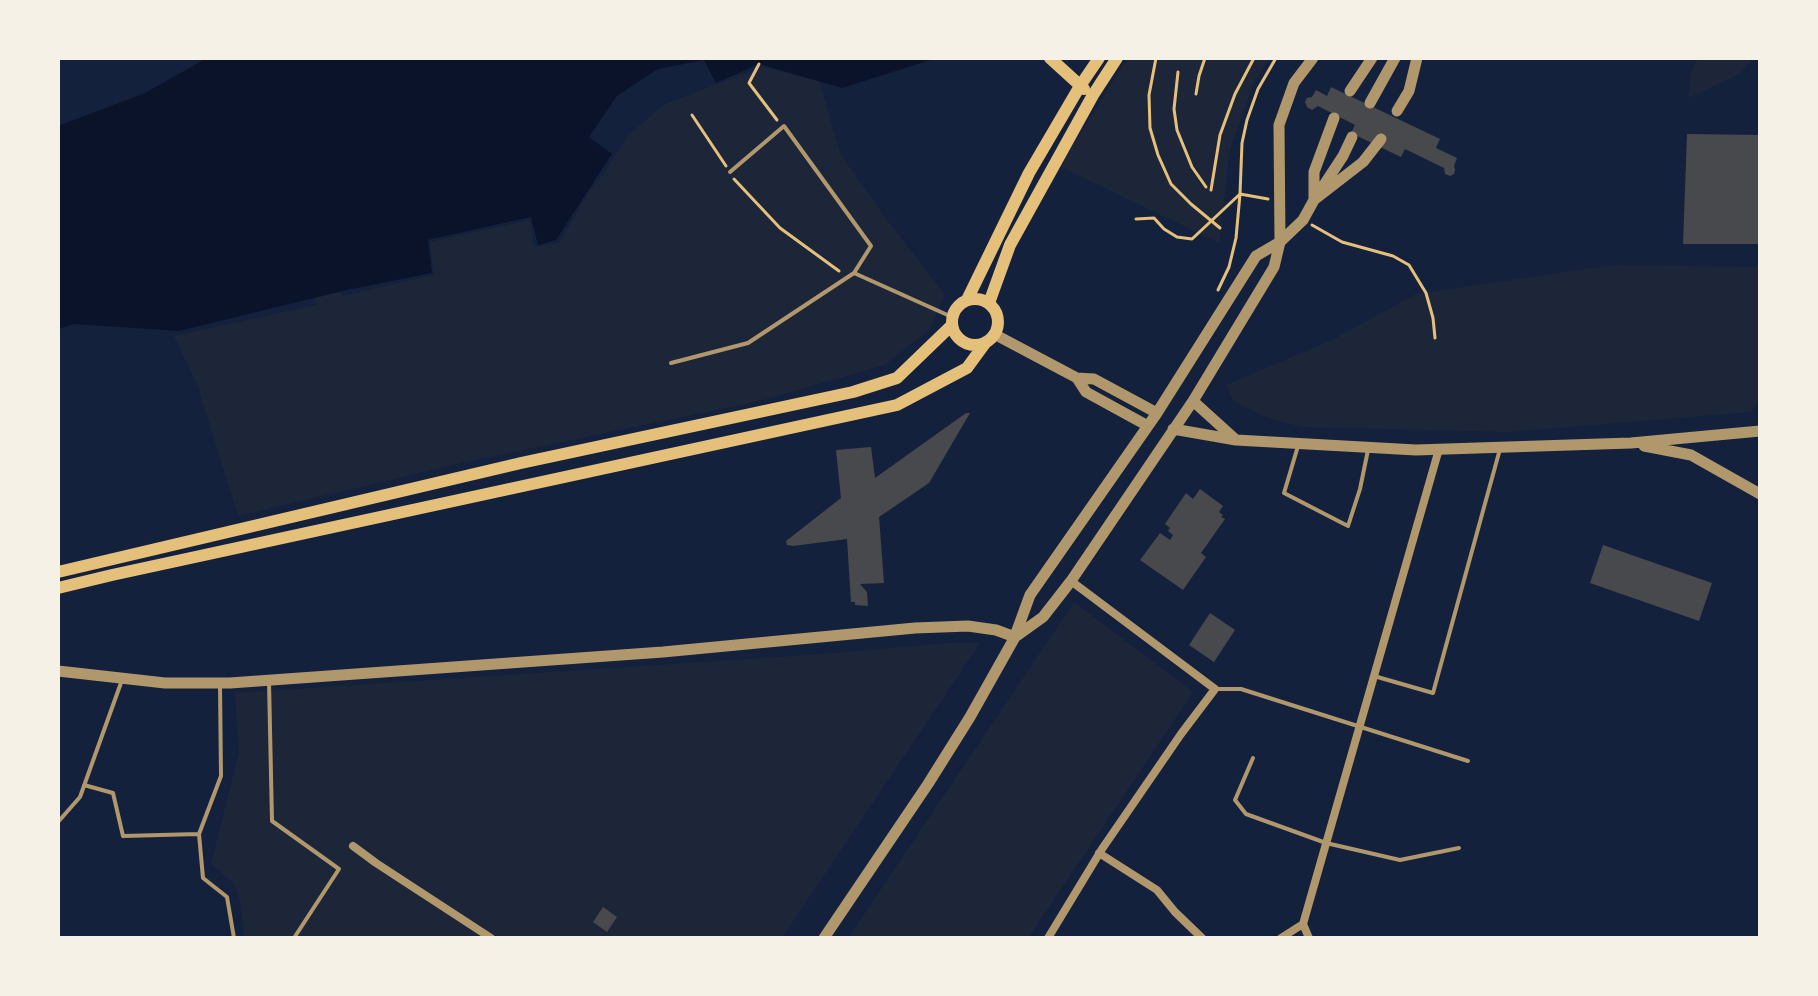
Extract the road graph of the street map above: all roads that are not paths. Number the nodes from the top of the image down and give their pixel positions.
1 (1050, 58) edge
2 (1099, 58) edge
3 (1117, 58) edge
4 (1313, 58) edge
5 (1372, 58) edge
6 (1395, 58) edge
7 (1417, 58) edge
8 (1080, 86) junction
9 (1350, 91) dead end
10 (1093, 95) junction
11 (1370, 103) dead end
12 (1397, 111) dead end
13 (1334, 118) dead end
14 (1352, 137) dead end
15 (1381, 139) dead end
16 (730, 172) road end
17 (1314, 200) junction
18 (1280, 242) junction
19 (854, 273) junction
20 (967, 300) junction
21 (989, 303) junction
22 (952, 321) junction
23 (990, 338) junction
24 (671, 363) dead end
25 (1077, 378) junction
26 (1193, 401) junction
27 (1157, 413) junction
28 (1148, 426) junction
29 (1173, 429) junction
30 (1760, 431) edge
31 (1236, 440) junction
32 (1299, 443) junction
33 (1631, 443) junction
34 (1500, 447) junction
35 (1369, 448) junction
36 (1439, 449) junction
37 (1760, 494) edge
38 (58, 572) edge
39 (1071, 581) junction
40 (58, 588) edge
41 (1015, 637) junction
42 (58, 671) edge
43 (1374, 676) junction
44 (123, 678) junction
45 (269, 680) junction
46 (220, 683) junction
47 (1215, 689) junction
48 (1359, 727) junction
49 (1253, 758) dead end
50 (1468, 761) dead end
51 (84, 785) junction
52 (58, 822) edge
53 (199, 834) junction
54 (1326, 843) junction
55 (353, 846) dead end
56 (1459, 848) dead end
57 (1099, 853) junction
58 (1303, 924) junction
59 (827, 936) edge
60 (234, 938) edge
61 (294, 938) edge
62 (491, 938) edge
63 (1048, 938) edge
64 (1202, 938) edge
65 (1281, 938) edge
66 (1309, 938) edge

1 - 8 main road
2 - 8 main road
3 - 10 main road
4 - 18 street
5 - 9 street
6 - 11 street
7 - 12 street
8 - 10 main road
8 - 20 main road
10 - 21 main road
13 - 17 street
14 - 17 street
15 - 17 street
16 - 19 lane
17 - 18 street
18 - 26 street
18 - 27 street
19 - 22 lane
19 - 24 lane
20 - 21 main road
20 - 22 main road
21 - 23 main road
22 - 23 main road
22 - 38 main road
23 - 25 street
23 - 40 main road
25 - 27 street
25 - 28 street
26 - 29 street
26 - 31 street
27 - 28 street
28 - 41 street
29 - 31 street
29 - 39 street
30 - 33 street
31 - 32 street
32 - 35 street
32 - 35 lane
33 - 34 street
33 - 37 street
34 - 36 street
34 - 43 lane
35 - 36 street
36 - 43 street
39 - 41 street
39 - 47 street
41 - 45 street
41 - 59 street
42 - 44 street
43 - 48 street
44 - 46 street
44 - 51 lane
45 - 46 street
45 - 61 lane
46 - 53 lane
47 - 48 lane
47 - 57 street
48 - 50 lane
48 - 54 street
49 - 54 lane
51 - 52 lane
51 - 53 lane
53 - 60 lane
54 - 56 lane
54 - 58 street
55 - 62 street
57 - 63 street
57 - 64 street
58 - 65 street
58 - 66 street

